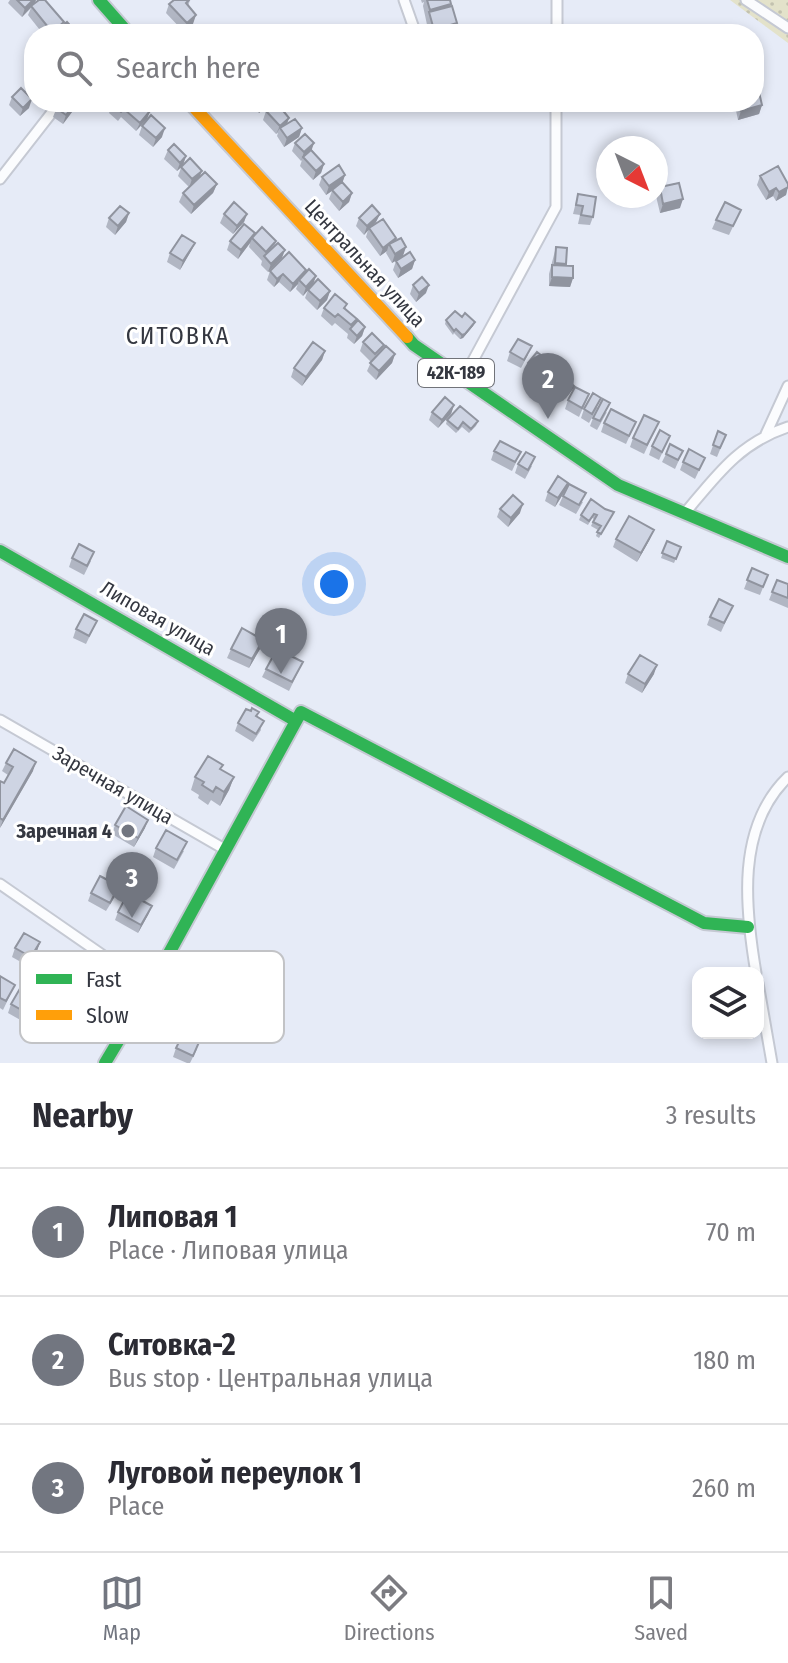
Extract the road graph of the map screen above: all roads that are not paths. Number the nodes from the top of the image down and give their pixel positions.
1 (99, 0) edge
2 (404, 0) edge
3 (557, 0) edge
4 (746, 0) edge
5 (118, 24) edge
6 (412, 24) edge
7 (557, 24) edge
8 (788, 28) edge
9 (52, 112) edge
10 (198, 112) edge
11 (556, 112) edge
12 (0, 179) edge
13 (463, 379) junction
14 (788, 386) edge
15 (788, 427) edge
16 (766, 434) junction
17 (685, 513) junction
18 (0, 551) edge
19 (788, 557) edge
20 (0, 720) edge
21 (296, 721) junction
22 (788, 777) edge
23 (226, 850) junction
24 (0, 884) edge
25 (748, 927) junction
26 (97, 951) edge
27 (170, 951) edge
28 (755, 967) edge
29 (764, 1017) edge
30 (117, 1043) edge
31 (105, 1063) edge
32 (772, 1063) edge

1 - 5 street
2 - 6 street
3 - 7 street
4 - 8 street
9 - 12 street
10 - 13 street, Центральная улица / 42К-189
11 - 13 street
13 - 17 street, Центральная улица / 42К-189
14 - 16 street
15 - 16 street
16 - 17 street
17 - 19 street, Центральная улица / 42К-189
18 - 21 street, Липовая улица
20 - 23 street, Заречная улица
21 - 23 street
21 - 25 street
22 - 25 street
23 - 27 street
24 - 26 street
25 - 28 street
29 - 32 street
30 - 31 street

